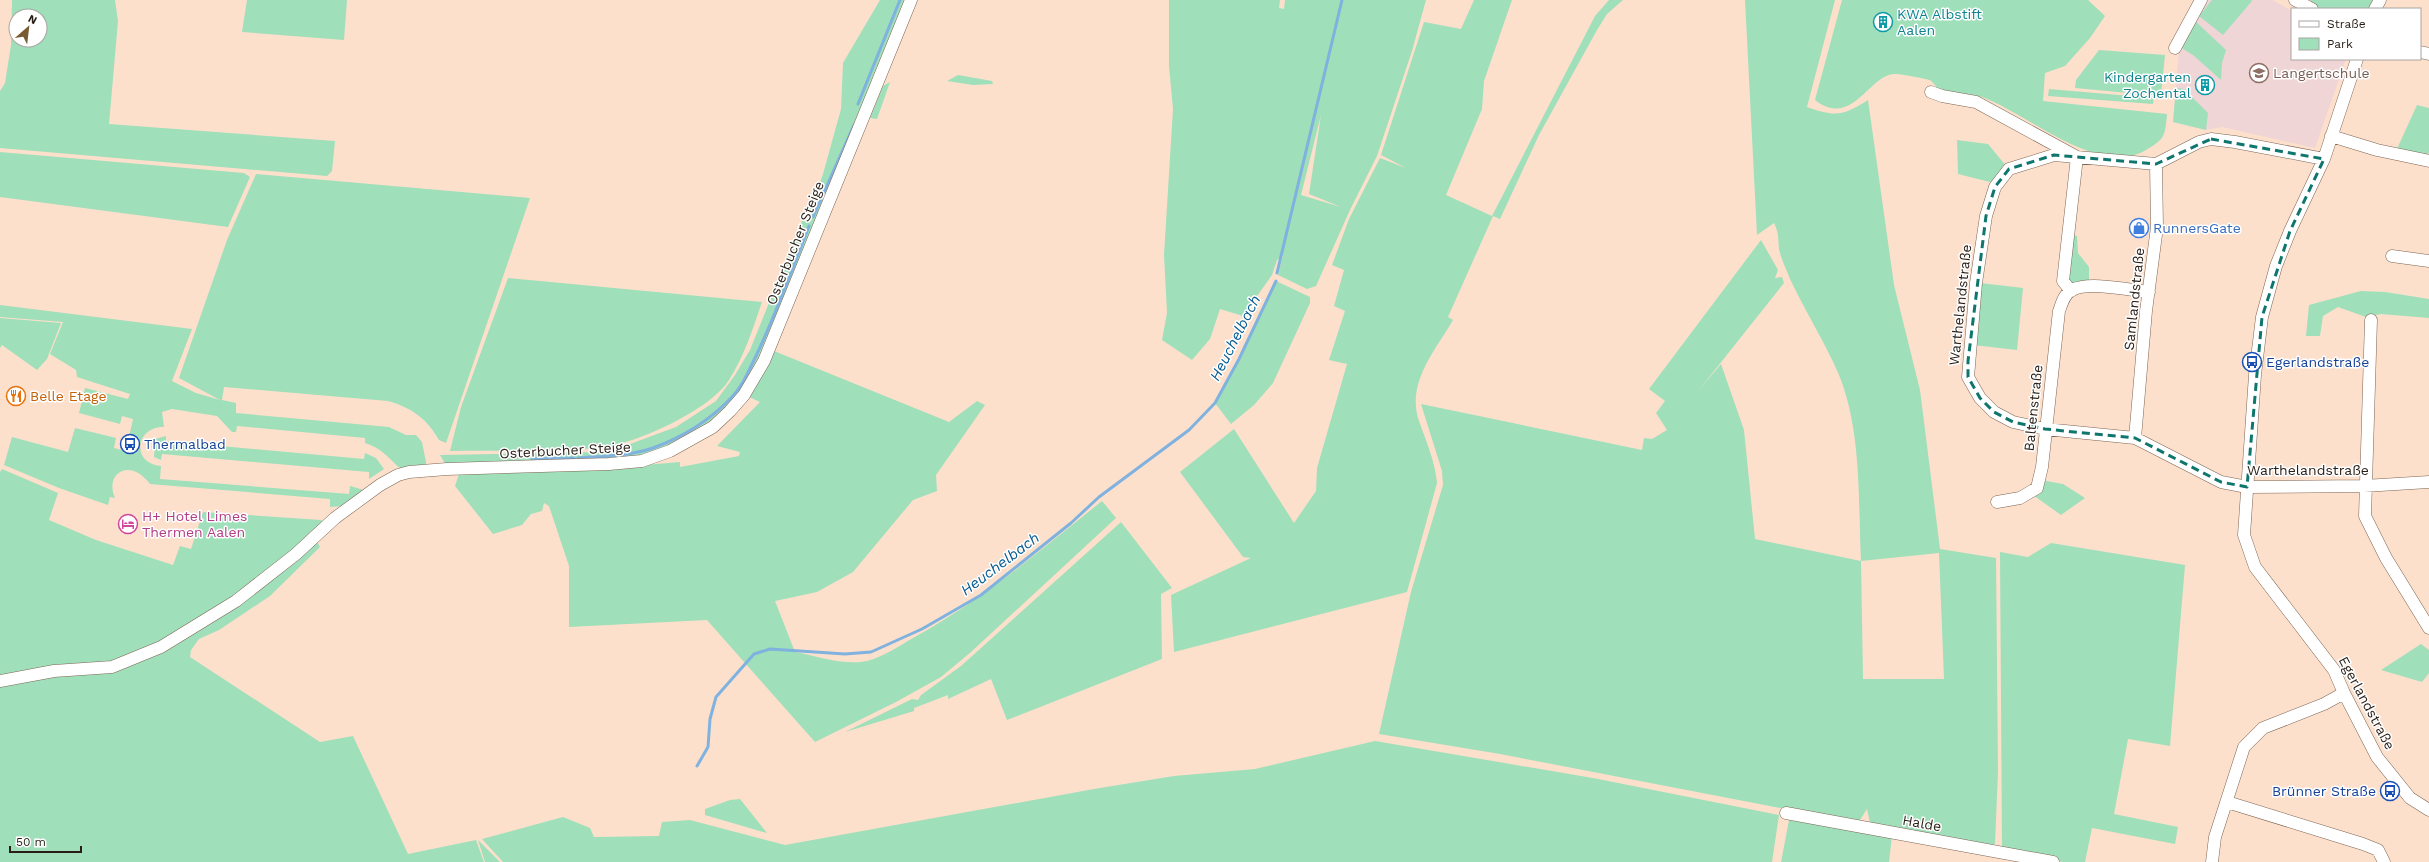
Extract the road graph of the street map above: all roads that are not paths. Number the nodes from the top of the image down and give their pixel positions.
1 (911, 0) edge
2 (2201, 0) edge
3 (2295, 0) edge
4 (2310, 8) edge
5 (2175, 48) dead end
6 (2357, 60) edge
7 (1931, 92) dead end
8 (2331, 136) junction
9 (2077, 157) junction
10 (2324, 159) junction
11 (2429, 162) edge
12 (2156, 164) junction
13 (2392, 256) dead end
14 (2429, 261) edge
15 (2071, 290) junction
16 (2149, 292) junction
17 (2371, 320) dead end
18 (2045, 429) junction
19 (2135, 438) junction
20 (2429, 482) edge
21 (2364, 486) junction
22 (2248, 487) junction
23 (1997, 502) dead end
24 (2429, 628) edge
25 (0, 681) edge
26 (2344, 693) junction
27 (2228, 802) junction
28 (2429, 810) edge
29 (1786, 813) dead end
30 (2053, 862) edge
31 (2212, 862) edge
32 (2384, 862) edge

1 - 25 street, Osterbucher Steige
2 - 5 street
3 - 4 street
6 - 8 street, Egerlandstraße
7 - 9 street
8 - 10 street, Egerlandstraße
8 - 11 street
9 - 12 street, Warthelandstraße
9 - 15 street
9 - 18 street, Warthelandstraße
10 - 12 street
10 - 22 street, Egerlandstraße
12 - 16 street, Samlandstraße
13 - 14 street
15 - 16 street
15 - 18 street, Baltenstraße
16 - 19 street, Samlandstraße
17 - 21 street
18 - 19 street, Warthelandstraße
18 - 23 street, Baltenstraße
19 - 22 street, Warthelandstraße
20 - 21 street, Warthelandstraße
21 - 22 street, Warthelandstraße
21 - 24 street
22 - 26 street, Egerlandstraße
26 - 27 street
26 - 28 street, Egerlandstraße
27 - 31 street
27 - 32 street
29 - 30 street, Halde

